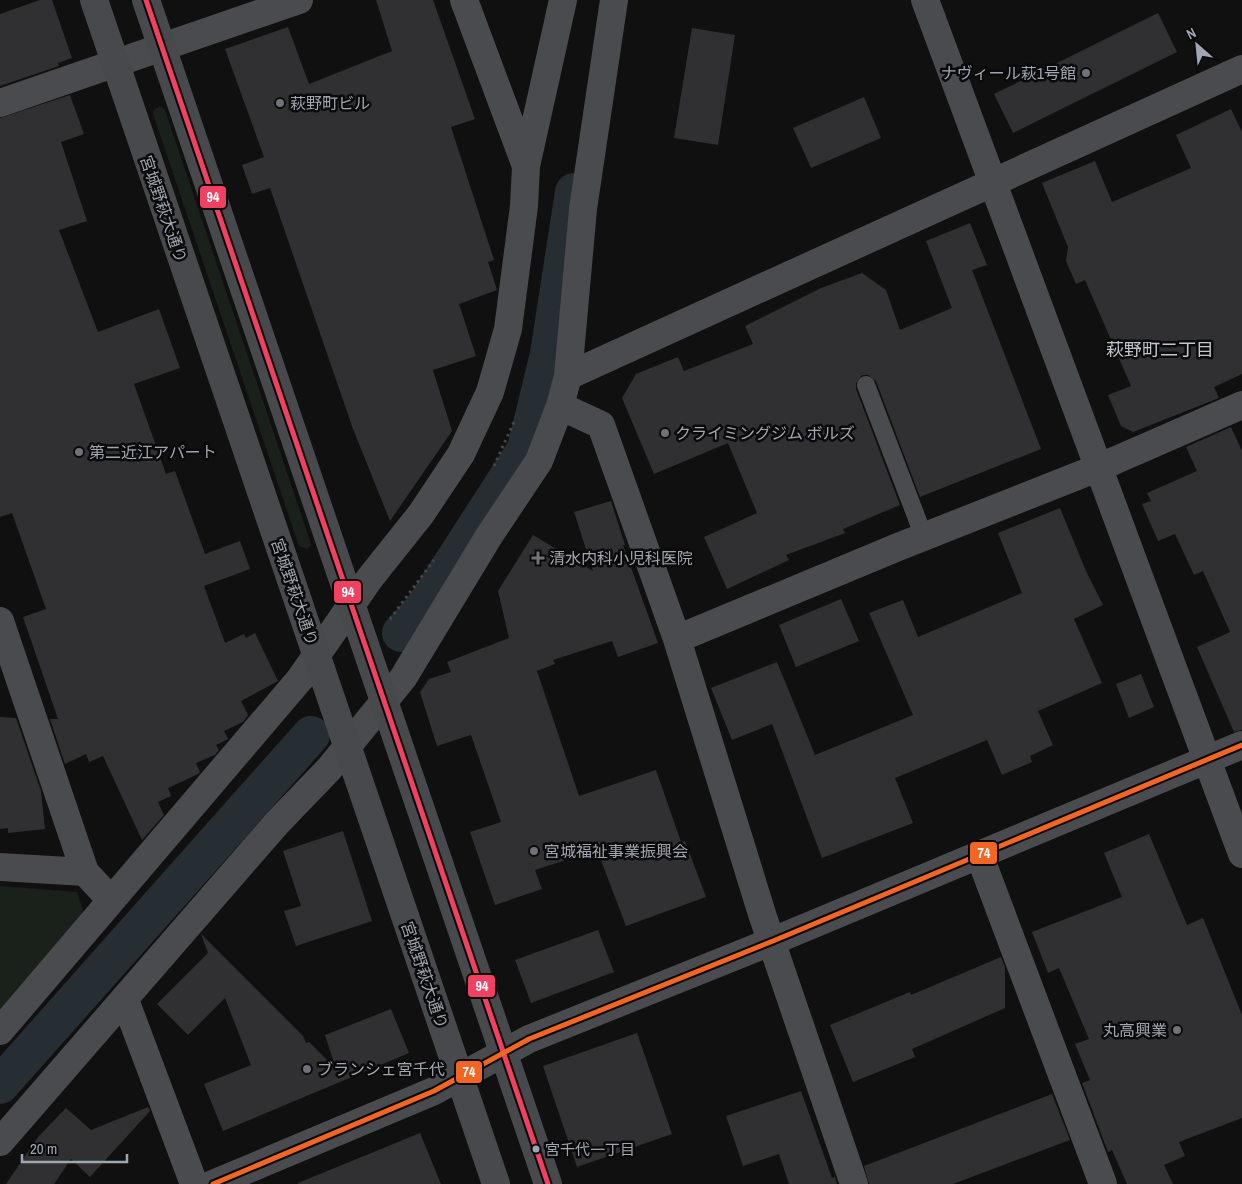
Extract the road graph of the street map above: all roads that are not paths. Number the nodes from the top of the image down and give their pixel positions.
1 (94, 0) edge
2 (146, 0) edge
3 (299, 0) edge
4 (464, 0) edge
5 (563, 0) edge
6 (614, 0) edge
7 (925, 0) edge
8 (162, 47) junction
9 (115, 64) junction
10 (1241, 73) edge
11 (0, 103) edge
12 (526, 166) junction
13 (994, 180) junction
14 (568, 376) junction
15 (866, 386) dead end
16 (560, 406) junction
17 (1242, 406) edge
18 (1100, 468) junction
19 (924, 537) junction
20 (352, 607) junction
21 (0, 621) edge
22 (677, 640) junction
23 (316, 655) junction
24 (384, 700) junction
25 (1242, 745) edge
26 (346, 747) junction
27 (1206, 761) junction
28 (979, 854) junction
29 (1242, 854) edge
30 (0, 867) edge
31 (85, 872) junction
32 (110, 899) junction
33 (773, 941) junction
34 (125, 1000) junction
35 (0, 1030) edge
36 (505, 1052) junction
37 (460, 1077) junction
38 (0, 1142) edge
39 (194, 1184) edge
40 (213, 1184) edge
41 (496, 1184) edge
42 (548, 1184) edge
43 (854, 1184) edge
44 (1103, 1184) edge

1 - 9 street, 宮城野萩大通り
2 - 8 street
3 - 8 street
4 - 12 street
5 - 12 street
6 - 14 street
7 - 13 street
8 - 9 street
8 - 20 street
9 - 11 street
9 - 23 street, 宮城野萩大通り
10 - 13 street
12 - 20 street
13 - 14 street
13 - 18 street
14 - 16 street
15 - 19 lane
16 - 22 street
16 - 24 street
17 - 18 street
18 - 19 street
18 - 27 street
19 - 22 street
20 - 23 street
20 - 24 street
21 - 31 street
22 - 33 street
23 - 26 street, 宮城野萩大通り
23 - 32 street
24 - 26 street
24 - 36 street
25 - 27 street
26 - 34 street
26 - 37 street, 宮城野萩大通り
27 - 28 street
27 - 29 street
28 - 33 street
28 - 44 street
30 - 31 street
31 - 32 street
32 - 35 street
33 - 36 street
33 - 43 street
34 - 38 street
34 - 39 street
36 - 37 street
36 - 42 street
37 - 40 street
37 - 41 street, 宮城野萩大通り

